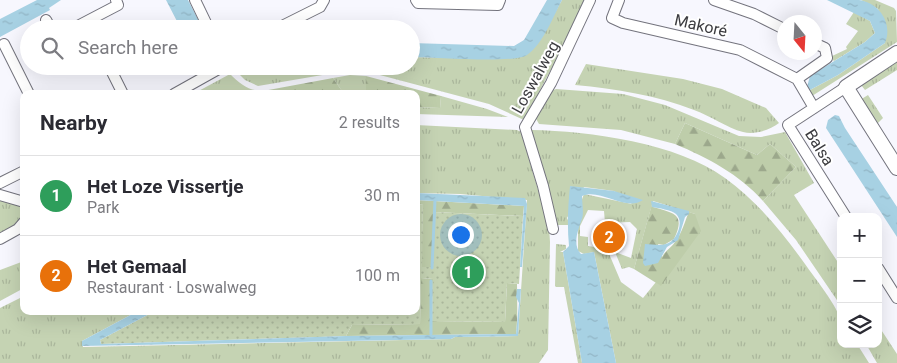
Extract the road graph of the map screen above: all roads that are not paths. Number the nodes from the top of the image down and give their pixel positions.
1 (116, 0) edge
2 (195, 0) edge
3 (324, 0) edge
4 (416, 0) edge
5 (500, 0) edge
6 (590, 0) edge
7 (619, 0) edge
8 (714, 0) edge
9 (96, 20) edge
10 (205, 20) edge
11 (294, 20) edge
12 (777, 26) edge
13 (4, 44) dead end
14 (822, 47) edge
15 (897, 53) edge
16 (114, 75) edge
17 (208, 75) edge
18 (798, 79) junction
19 (846, 88) junction
20 (27, 90) edge
21 (121, 90) edge
22 (181, 90) edge
23 (814, 108) junction
24 (897, 168) edge
25 (20, 172) edge
26 (0, 183) edge
27 (0, 195) edge
28 (20, 201) edge
29 (843, 213) edge
30 (20, 227) edge
31 (553, 228) dead end
32 (0, 239) edge
33 (882, 274) edge
34 (897, 298) edge

1 - 9 street
2 - 10 street
3 - 11 street
4 - 5 street
6 - 31 street, Loswalweg
7 - 18 street, Makoré
8 - 12 street, Makoré
13 - 20 street
14 - 18 street
15 - 19 street
16 - 21 street
17 - 22 street
18 - 23 street
19 - 23 street, Balsa
19 - 24 street
23 - 29 street, Balsa
25 - 26 street
27 - 28 street
30 - 32 street
33 - 34 street

